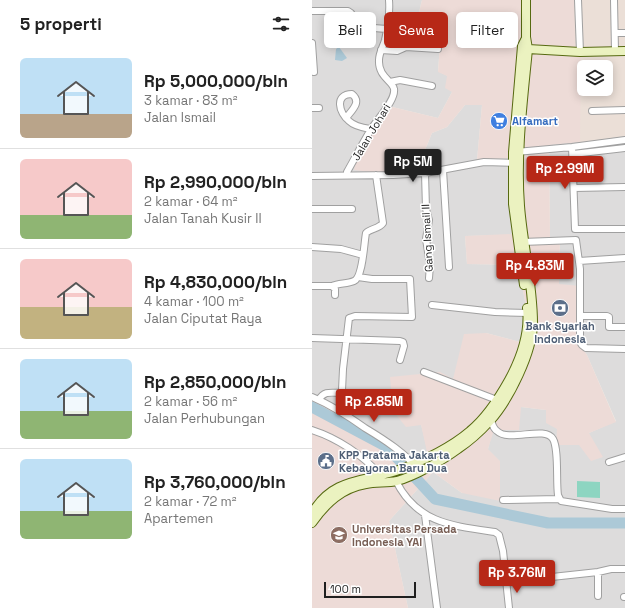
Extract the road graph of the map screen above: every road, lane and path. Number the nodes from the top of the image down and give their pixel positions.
1 (389, 0) edge
2 (526, 0) edge
3 (578, 0) edge
4 (614, 0) edge
5 (312, 11) edge
6 (390, 12) edge
7 (384, 29) edge
8 (615, 33) junction
9 (625, 33) edge
10 (384, 40) edge
11 (312, 43) edge
12 (404, 48) edge
13 (525, 48) junction
14 (381, 50) junction
15 (615, 51) junction
16 (625, 51) edge
17 (580, 52) junction
18 (314, 72) dead end
19 (390, 82) junction
20 (432, 86) dead end
21 (625, 110) edge
22 (592, 111) dead end
23 (346, 118) dead end
24 (370, 129) junction
25 (625, 140) edge
26 (572, 147) junction
27 (625, 148) edge
28 (516, 152) junction
29 (573, 154) junction
30 (516, 163) junction
31 (443, 170) junction
32 (425, 173) junction
33 (347, 175) junction
34 (376, 175) junction
35 (312, 176) edge
36 (625, 186) edge
37 (574, 188) junction
38 (312, 209) edge
39 (352, 209) dead end
40 (625, 229) edge
41 (521, 242) junction
42 (312, 247) edge
43 (363, 255) junction
44 (625, 258) edge
45 (579, 262) junction
46 (449, 266) dead end
47 (358, 277) junction
48 (429, 278) dead end
49 (312, 286) edge
50 (332, 286) junction
51 (334, 295) dead end
52 (432, 305) dead end
53 (528, 313) junction
54 (580, 316) junction
55 (625, 327) edge
56 (312, 338) edge
57 (347, 339) junction
58 (625, 349) edge
59 (400, 360) dead end
60 (424, 372) dead end
61 (342, 393) junction
62 (312, 397) edge
63 (319, 400) junction
64 (497, 400) junction
65 (341, 412) junction
66 (491, 420) junction
67 (312, 430) edge
68 (625, 458) edge
69 (609, 462) dead end
70 (409, 466) junction
71 (419, 472) junction
72 (380, 475) junction
73 (406, 478) junction
74 (396, 481) junction
75 (559, 499) junction
76 (503, 500) dead end
77 (625, 509) edge
78 (312, 513) edge
79 (425, 515) junction
80 (312, 523) edge
81 (625, 569) edge
82 (598, 572) junction
83 (506, 582) junction
84 (598, 596) dead end
85 (437, 608) edge
86 (509, 608) edge

1 - 6 street
2 - 13 main road
3 - 17 street
4 - 8 street
5 - 7 street
8 - 9 street
8 - 15 street
10 - 14 street
11 - 18 street
12 - 14 street
13 - 17 main road
13 - 28 main road
14 - 19 street
15 - 16 main road
15 - 17 main road
19 - 20 street
19 - 24 street, Jalan Johari
21 - 22 street
23 - 24 street
24 - 33 street, Jalan Johari
25 - 26 street
26 - 28 street
26 - 29 street
27 - 29 street
28 - 30 main road
29 - 37 street
30 - 31 street
30 - 41 main road
31 - 32 street
31 - 46 street
32 - 34 street
32 - 48 street, Gang Ismail II
33 - 34 street
33 - 35 street
34 - 43 street
36 - 37 street
37 - 40 street
38 - 39 street
41 - 45 street
41 - 53 main road
41 - 66 main road
42 - 43 street
43 - 47 street
44 - 45 street
45 - 54 street
47 - 50 street
47 - 57 street
49 - 50 street
50 - 51 street
52 - 53 street
53 - 64 main road
54 - 55 street
54 - 58 street
56 - 57 street
57 - 59 street
57 - 61 street
60 - 64 street
61 - 63 street
61 - 65 street
62 - 63 street
63 - 65 street
64 - 70 main road
65 - 70 street
66 - 71 main road
66 - 75 street
67 - 72 street
68 - 69 street
70 - 71 street
70 - 72 main road
70 - 73 main road
71 - 73 main road
72 - 78 main road
73 - 74 main road
74 - 79 street
74 - 80 main road
75 - 76 street
75 - 77 street
79 - 83 street
79 - 85 street
81 - 82 street
82 - 83 street
82 - 84 street
83 - 86 street

